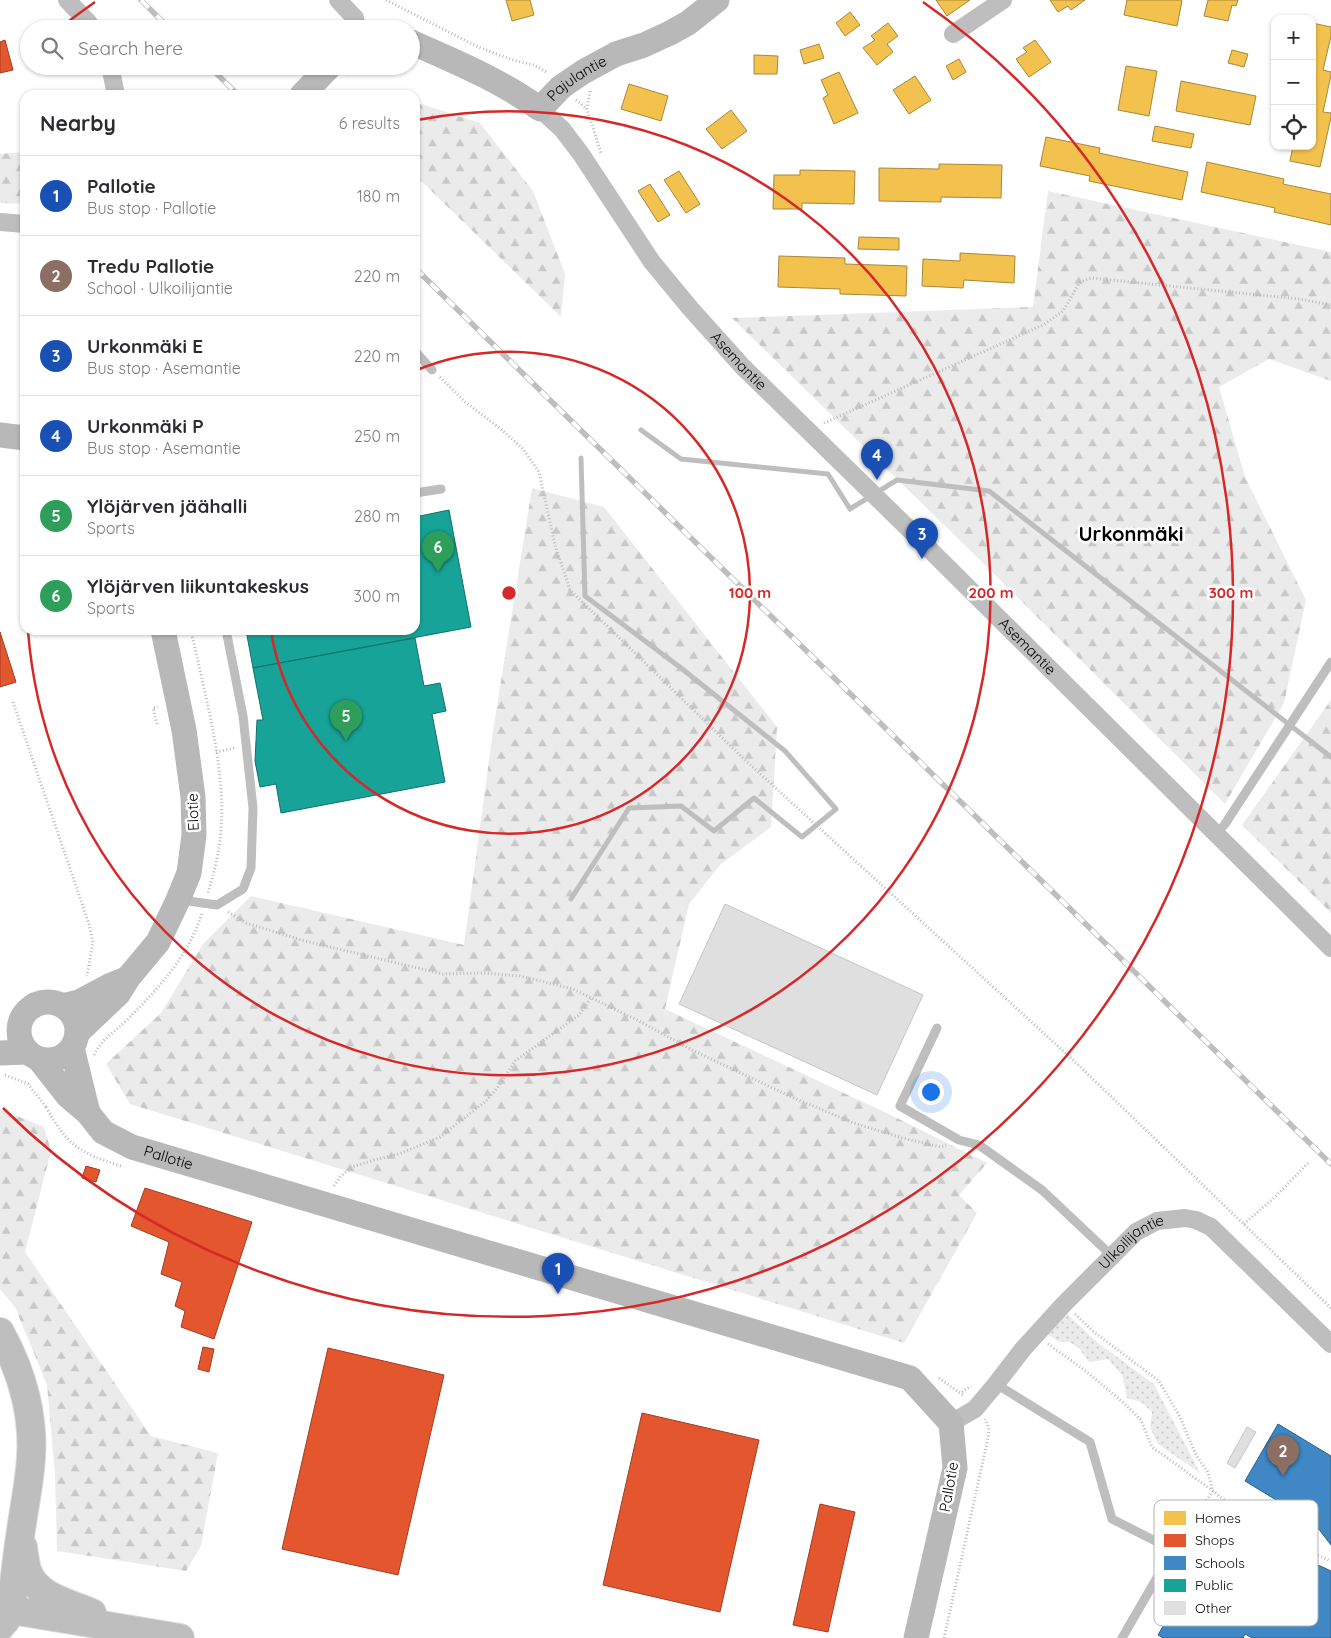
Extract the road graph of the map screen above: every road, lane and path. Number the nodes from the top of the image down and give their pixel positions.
1 (67, 0) edge
2 (338, 0) edge
3 (386, 0) edge
4 (717, 0) edge
5 (1003, 0) edge
6 (86, 20) edge
7 (355, 20) edge
8 (953, 34) dead end
9 (420, 46) edge
10 (112, 75) edge
11 (341, 75) edge
12 (322, 80) edge
13 (562, 87) junction
14 (115, 90) edge
15 (540, 109) junction
16 (587, 109) dead end
17 (0, 222) edge
18 (20, 224) edge
19 (1331, 305) edge
20 (420, 356) edge
21 (432, 370) joint
22 (821, 424) dead end
23 (441, 488) dead end
24 (420, 492) edge
25 (164, 635) edge
26 (227, 635) edge
27 (1331, 662) edge
28 (13, 702) dead end
29 (247, 746) junction
30 (216, 752) dead end
31 (1216, 835) junction
32 (178, 900) junction
33 (217, 905) junction
34 (89, 924) dead end
35 (1331, 948) edge
36 (128, 978) junction
37 (591, 998) junction
38 (62, 1006) junction
39 (10, 1026) edge
40 (937, 1028) dead end
41 (75, 1041) junction
42 (0, 1053) edge
43 (33, 1055) junction
44 (88, 1113) junction
45 (959, 1140) junction
46 (1309, 1162) dead end
47 (331, 1191) dead end
48 (1244, 1224) junction
49 (1112, 1256) junction
50 (1064, 1304) junction
51 (1331, 1308) edge
52 (0, 1332) edge
53 (1036, 1335) junction
54 (1331, 1344) edge
55 (996, 1384) junction
56 (951, 1423) junction
57 (984, 1462) dead end
58 (1213, 1491) junction
59 (1207, 1500) edge
60 (1224, 1500) edge
61 (21, 1530) junction
62 (1154, 1540) edge
63 (1318, 1555) edge
64 (1331, 1561) edge
65 (0, 1568) edge
66 (1154, 1584) edge
67 (4, 1615) edge
68 (135, 1631) junction
69 (180, 1638) edge
70 (916, 1638) edge
71 (944, 1638) edge
72 (1122, 1638) edge

1 - 6 street
2 - 7 street
3 - 13 path
4 - 13 street, Pajulantie
5 - 8 street
9 - 15 street, Pajulantie
10 - 14 street
11 - 12 path
13 - 15 street, Pajulantie
13 - 16 path
15 - 31 street, Asemantie
17 - 18 street
19 - 22 path
20 - 21 lane
21 - 48 path
23 - 24 lane
25 - 32 street, Elotie
26 - 29 lane
27 - 31 lane
28 - 34 path
29 - 30 path
29 - 33 lane
31 - 35 street, Asemantie
32 - 33 lane
32 - 36 street, Elotie
33 - 37 path
36 - 38 street, Elotie
36 - 41 street, Elotie
37 - 45 path
37 - 47 path
38 - 39 street
38 - 41 street
39 - 43 street
40 - 45 lane
41 - 43 street
41 - 44 street, Pallotie
42 - 43 street
43 - 44 street, Pallotie
44 - 56 street, Pallotie
45 - 49 lane
46 - 48 path
48 - 51 path
49 - 50 street, Ulkoilijantie
49 - 54 street, Ulkoilijantie
50 - 53 street, Ulkoilijantie
50 - 58 path
52 - 61 highway
53 - 55 street, Ulkoilijantie
53 - 58 path
55 - 56 street, Ulkoilijantie
55 - 62 lane
56 - 70 street, Pallotie
57 - 71 path
58 - 59 path
58 - 60 path
61 - 65 highway
61 - 67 highway
61 - 68 highway
63 - 64 path
66 - 72 lane
67 - 68 highway
68 - 69 highway

